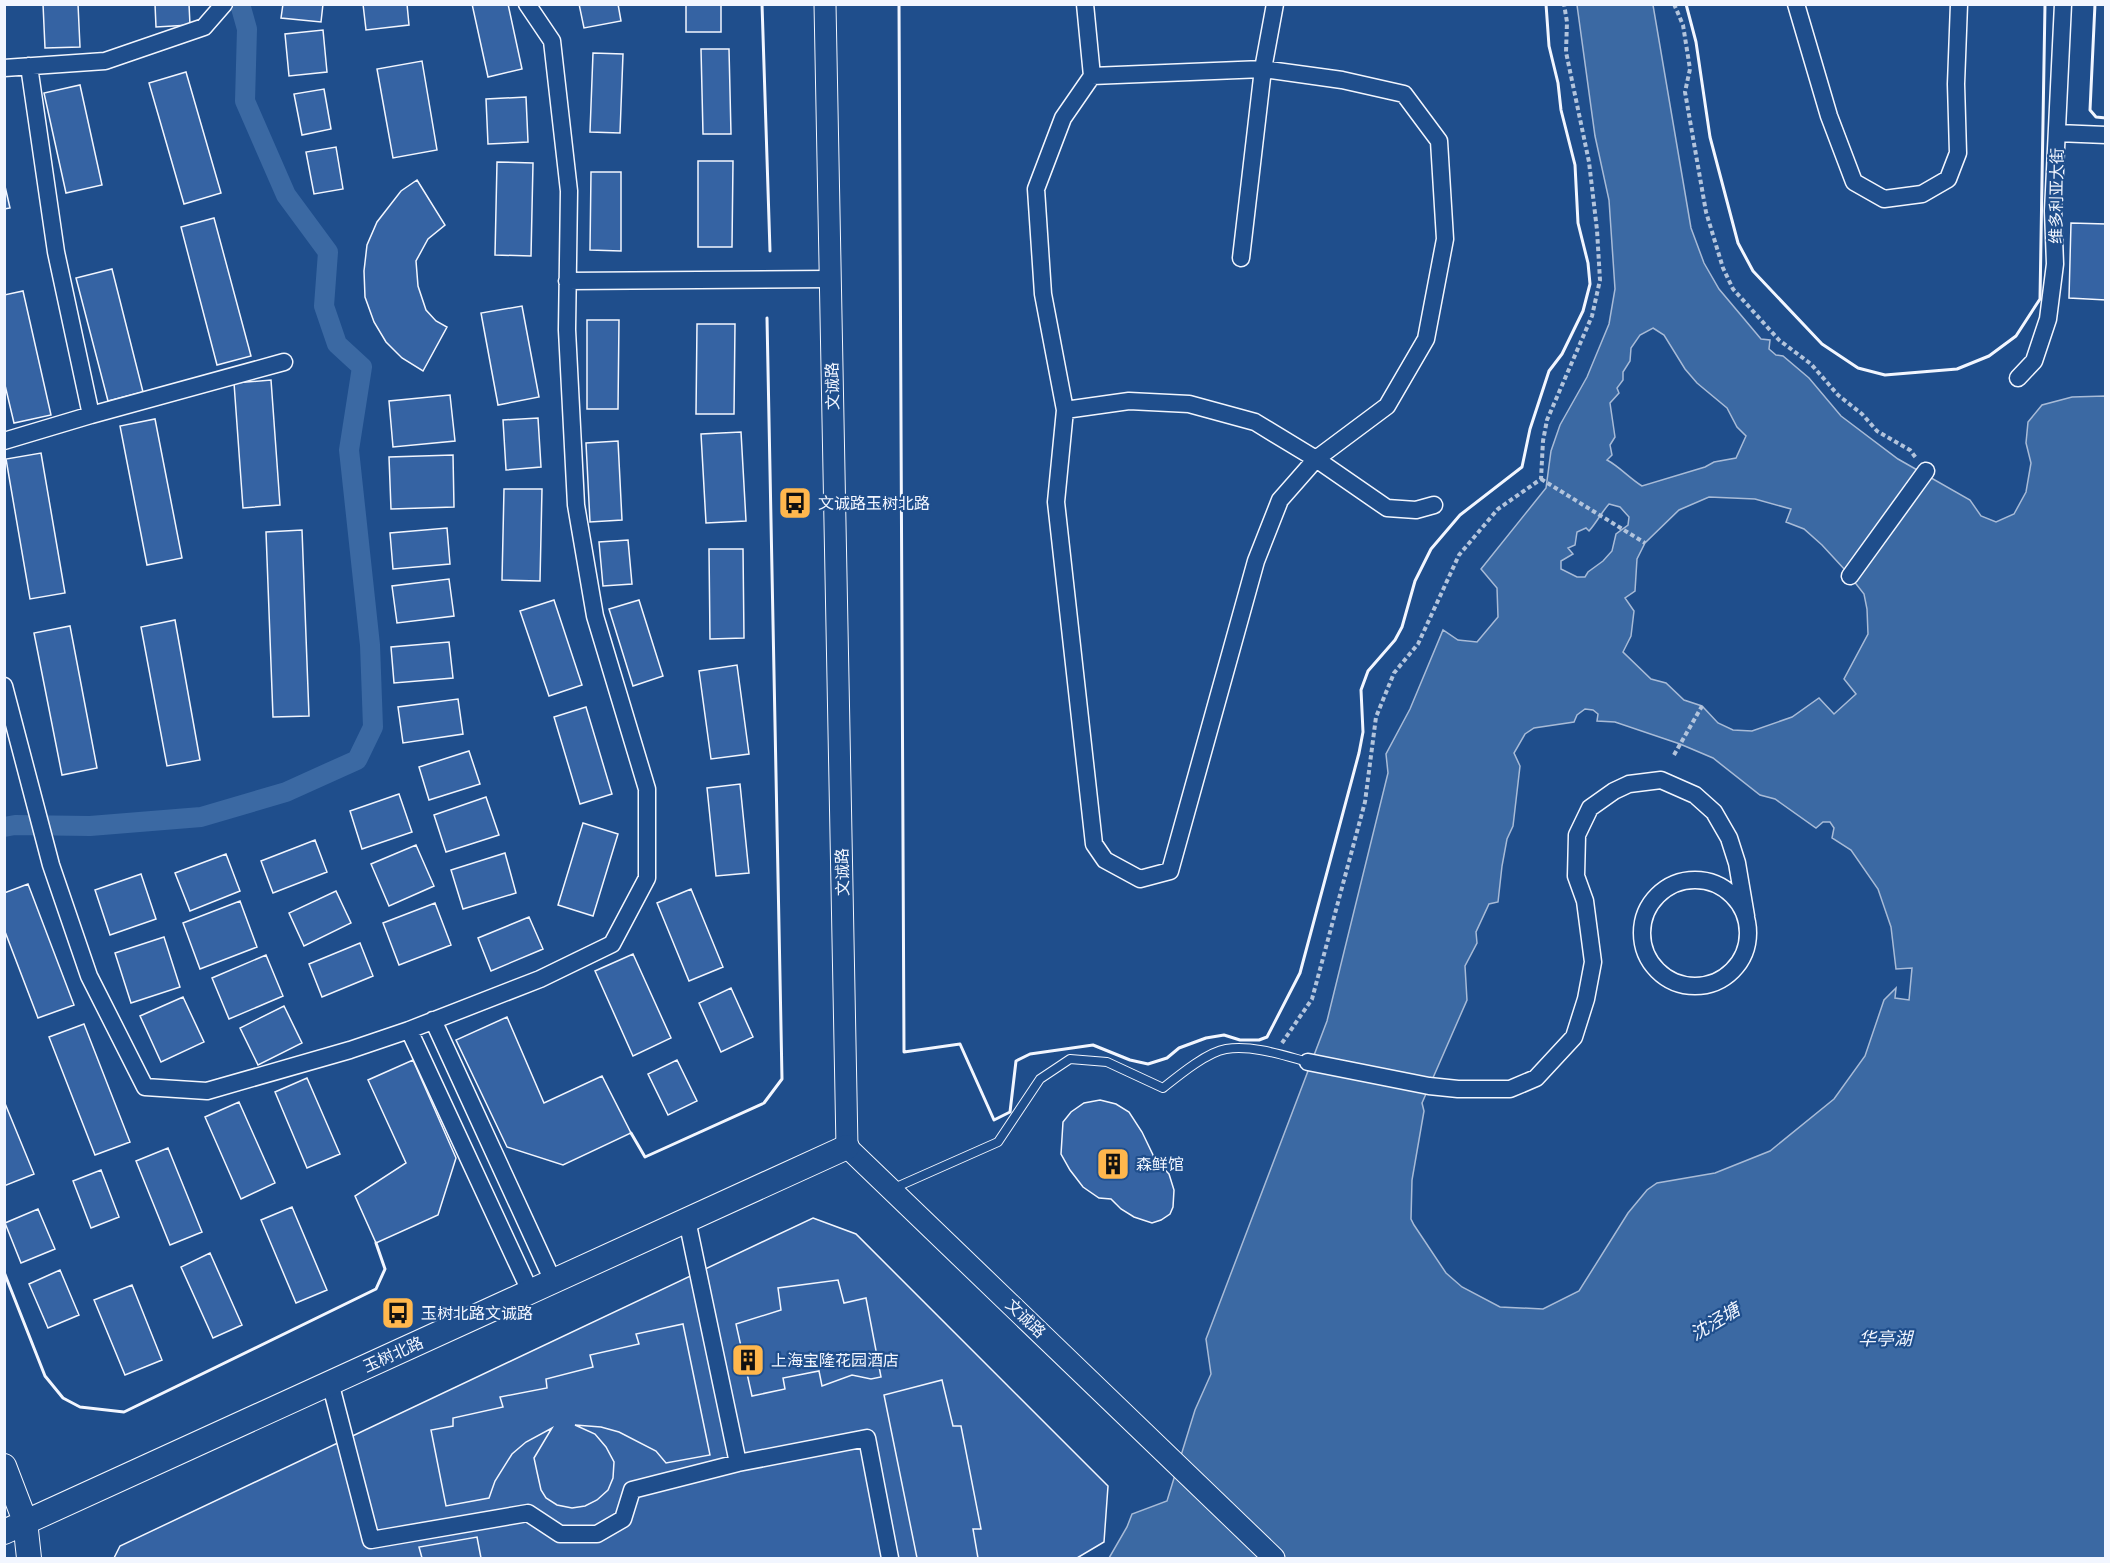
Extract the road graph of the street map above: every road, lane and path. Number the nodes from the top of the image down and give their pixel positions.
1 (224, 4) edge
2 (527, 4) edge
3 (825, 4) edge
4 (1085, 4) edge
5 (1275, 4) edge
6 (1564, 4) edge
7 (1674, 4) edge
8 (1796, 4) edge
9 (1959, 4) edge
10 (2063, 4) edge
11 (29, 66) junction
12 (4, 68) edge
13 (1263, 69) junction
14 (1092, 76) junction
15 (2057, 133) junction
16 (2106, 135) edge
17 (1241, 258) dead end
18 (830, 279) junction
19 (567, 281) junction
20 (284, 362) dead end
21 (2018, 378) dead end
22 (1065, 410) junction
23 (91, 415) junction
24 (4, 441) edge
25 (1316, 459) junction
26 (1926, 471) joint
27 (1541, 478) junction
28 (1434, 505) dead end
29 (1645, 543) dead end
30 (1850, 576) dead end
31 (4, 686) edge
32 (1702, 706) dead end
33 (1674, 755) dead end
34 (1746, 916) junction
35 (433, 1020) junction
36 (409, 1030) junction
37 (1275, 1054) junction
38 (1308, 1062) joint
39 (847, 1147) junction
40 (892, 1189) junction
41 (687, 1220) junction
42 (553, 1281) junction
43 (530, 1291) junction
44 (330, 1382) junction
45 (738, 1463) junction
46 (4, 1466) edge
47 (15, 1526) edge
48 (29, 1558) edge
49 (890, 1558) edge
50 (1274, 1558) edge

1 - 11 street
2 - 19 street
3 - 18 street, 文诚路
4 - 14 street
5 - 13 street
6 - 27 path
7 - 26 path
8 - 9 street
10 - 15 street, 维多利亚大街
11 - 12 street
11 - 23 street
13 - 14 street
13 - 17 street
13 - 25 street
14 - 22 street
15 - 16 street
15 - 21 street, 维多利亚大街
18 - 19 street
18 - 39 street, 文诚路
19 - 35 street
20 - 23 street
22 - 25 street
22 - 25 street
23 - 24 street
25 - 28 street
26 - 30 street
27 - 29 path
27 - 37 path
31 - 36 street
32 - 33 path
34 - 34 street
34 - 38 street
35 - 36 street
35 - 42 street
36 - 43 street
37 - 38 lane
37 - 40 lane
39 - 40 street, 文诚路
39 - 41 main road, 玉树北路
40 - 50 street, 文诚路
41 - 42 main road, 玉树北路
41 - 45 street
42 - 43 main road, 玉树北路
43 - 44 main road, 玉树北路
44 - 45 street
44 - 47 main road, 玉树北路
45 - 49 street
46 - 47 main road
47 - 48 main road

